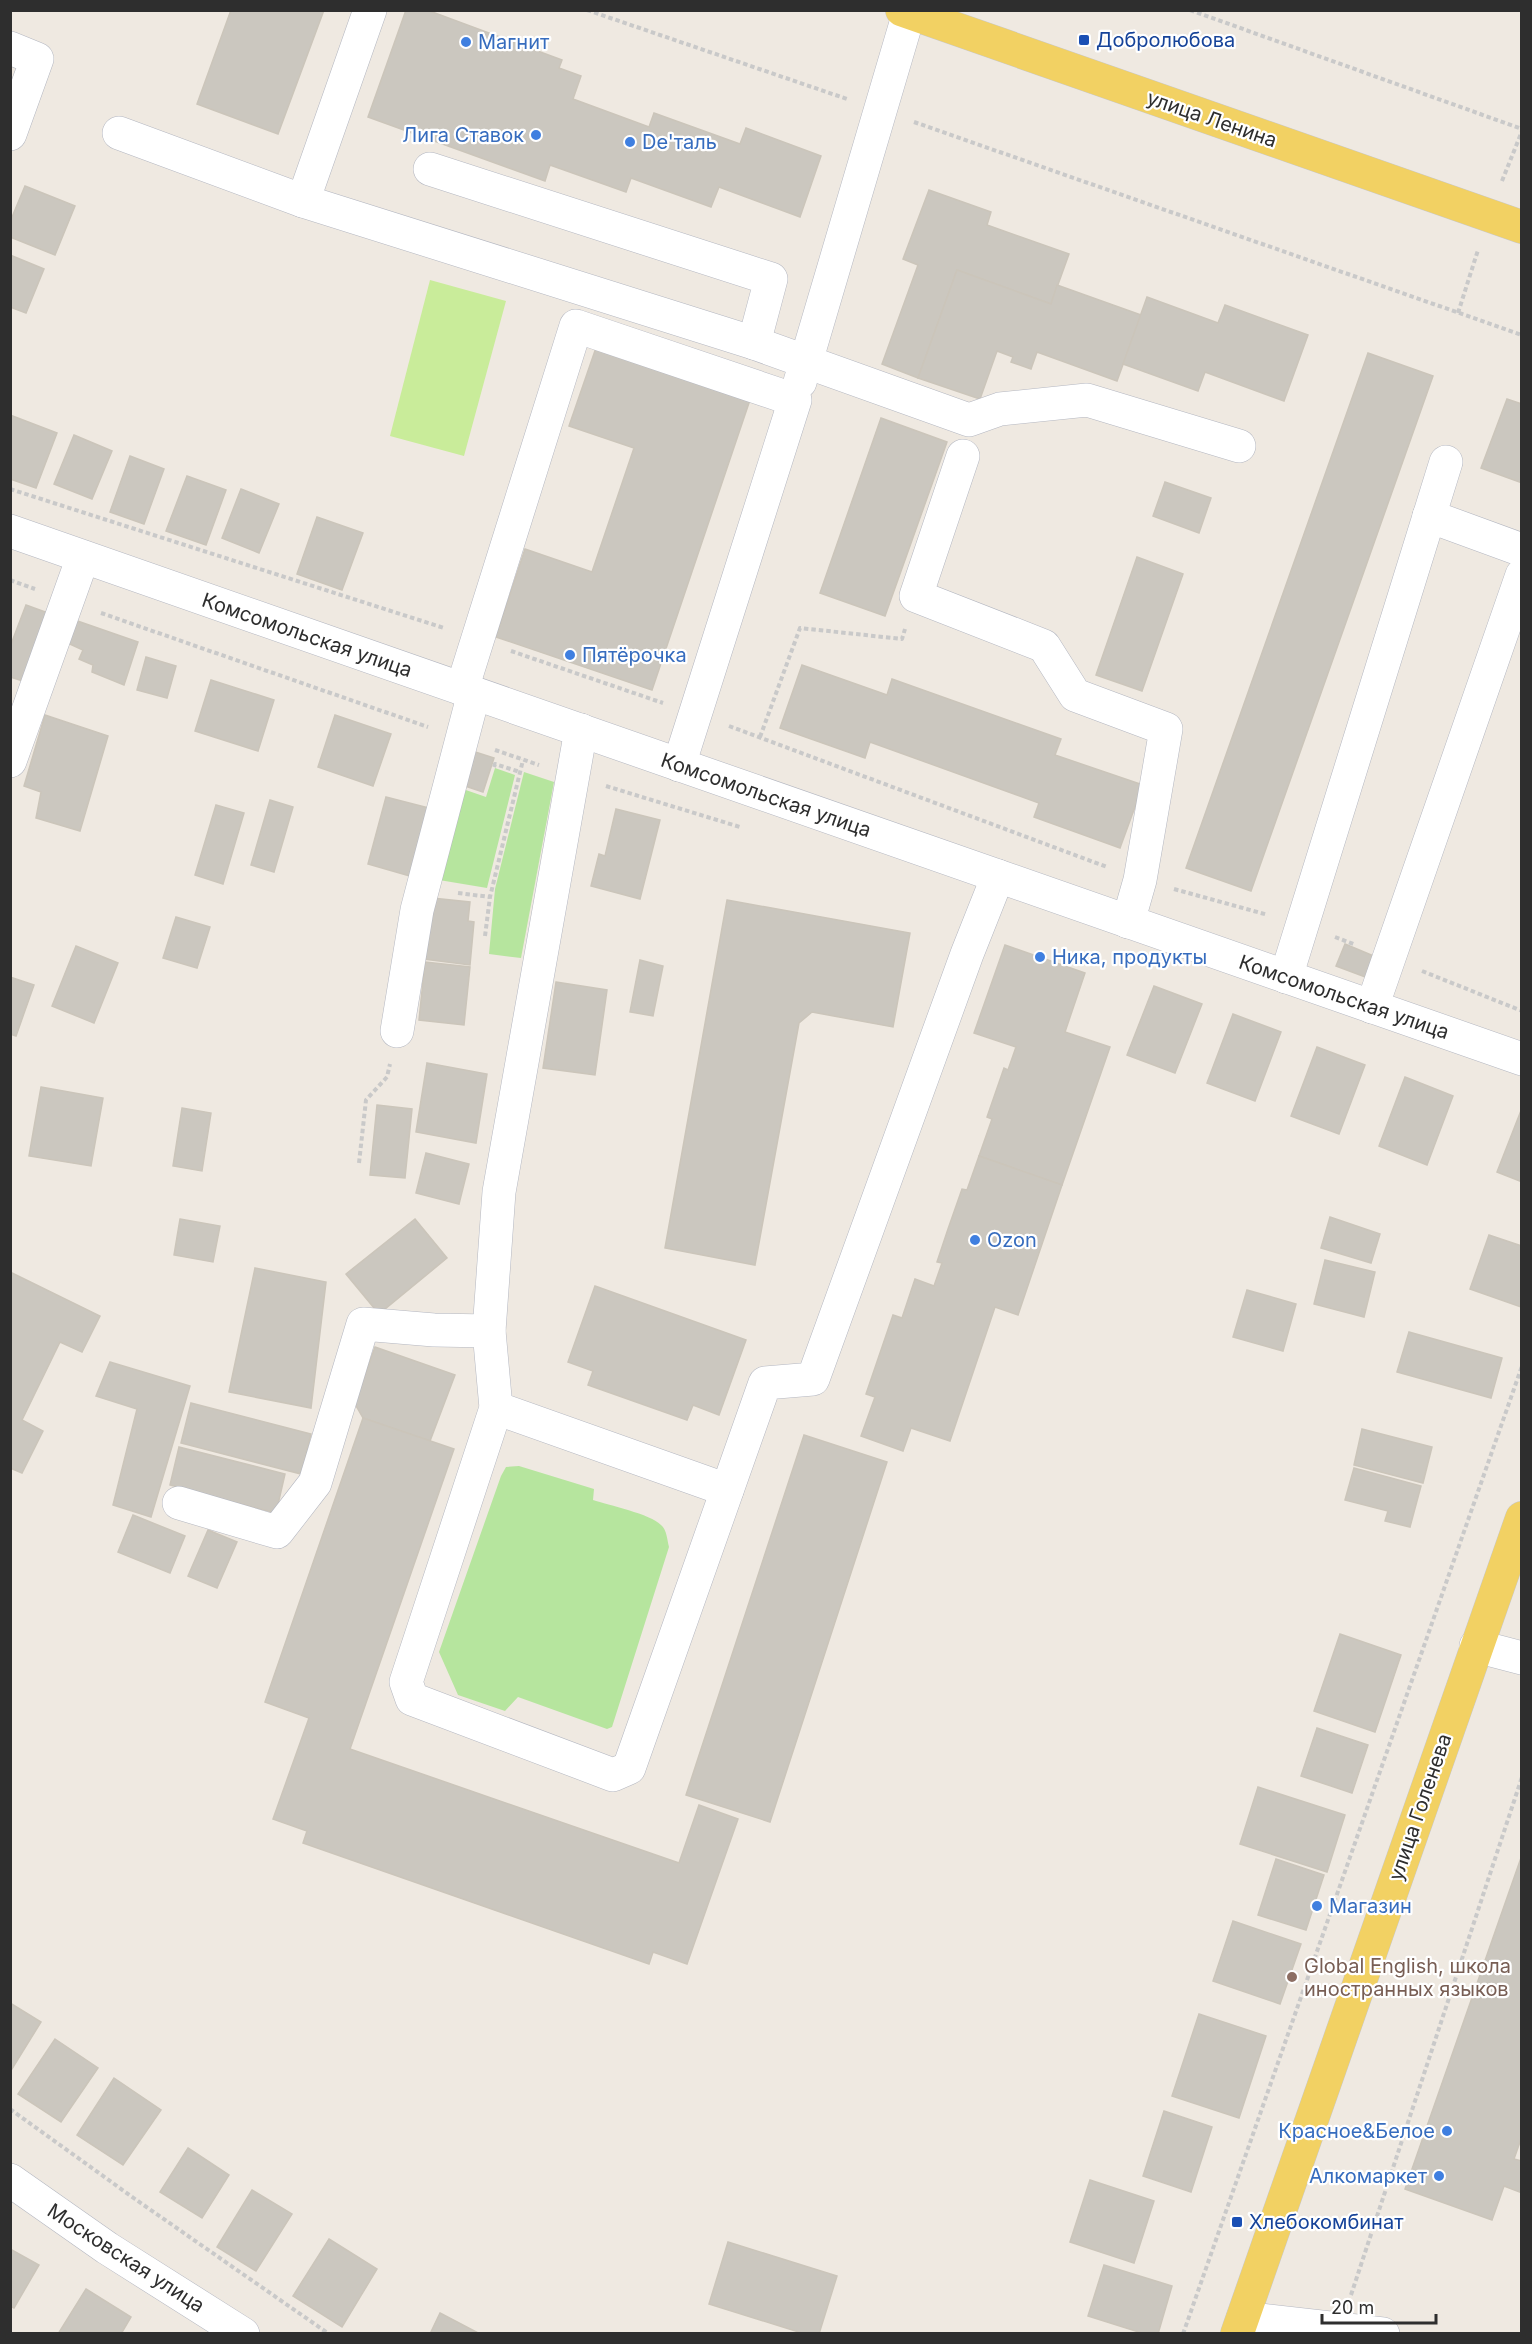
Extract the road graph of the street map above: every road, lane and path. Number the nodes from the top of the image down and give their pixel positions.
1 (369, 10) edge
2 (586, 10) edge
3 (1190, 10) edge
4 (905, 12) edge
5 (10, 48) edge
6 (879, 109) junction
7 (1521, 129) edge
8 (119, 133) dead end
9 (10, 134) edge
10 (430, 169) dead end
11 (303, 201) junction
12 (1521, 227) edge
13 (1521, 335) edge
14 (754, 343) junction
15 (805, 361) junction
16 (795, 399) junction
17 (1239, 446) dead end
18 (963, 456) dead end
19 (1446, 462) dead end
20 (10, 489) edge
21 (1429, 516) junction
22 (10, 531) edge
23 (1521, 550) edge
24 (83, 556) junction
25 (1521, 574) edge
26 (916, 596) junction
27 (477, 639) junction
28 (468, 691) junction
29 (695, 714) junction
30 (581, 730) junction
31 (760, 737) junction
32 (523, 760) dead end
33 (10, 761) edge
34 (679, 765) junction
35 (998, 876) junction
36 (1140, 880) junction
37 (449, 892) dead end
38 (490, 897) junction
39 (1128, 922) junction
40 (1302, 924) junction
41 (485, 936) dead end
42 (1389, 957) junction
43 (1286, 977) junction
44 (1372, 1007) junction
45 (1521, 1011) edge
46 (397, 1031) joint
47 (1521, 1059) edge
48 (359, 1163) dead end
49 (489, 1331) junction
50 (1521, 1366) edge
51 (496, 1408) junction
52 (726, 1490) junction
53 (178, 1503) dead end
54 (1521, 1518) edge
55 (1476, 1646) junction
56 (1521, 1658) edge
57 (1521, 1777) edge
58 (10, 2109) edge
59 (10, 2180) edge
60 (1240, 2326) edge
61 (1340, 2329) junction
62 (243, 2334) edge
63 (329, 2334) edge
64 (1183, 2334) edge
65 (1383, 2334) edge

1 - 11 street
2 - 6 path
3 - 7 path
4 - 6 street
4 - 12 main road, улица Ленина
5 - 9 street
6 - 13 path
6 - 15 street
8 - 11 street
10 - 14 street
11 - 14 street
14 - 15 street
15 - 16 street
15 - 17 street
16 - 27 street
16 - 29 street
18 - 26 street
19 - 21 street
20 - 27 path
21 - 23 street
21 - 40 street
22 - 24 street, Комсомольская улица
24 - 28 street, Комсомольская улица
24 - 33 street
25 - 42 street
26 - 31 path
26 - 36 street
27 - 28 street
27 - 29 path
28 - 30 street, Комсомольская улица
28 - 46 street
29 - 31 path
29 - 34 street
30 - 34 street, Комсомольская улица
30 - 49 street
31 - 36 path
32 - 38 path
34 - 35 street, Комсомольская улица
35 - 39 street, Комсомольская улица
35 - 52 street
36 - 39 street
36 - 40 path
37 - 38 path
38 - 41 path
39 - 43 street, Комсомольская улица
40 - 42 path
40 - 43 street
42 - 44 street
42 - 45 path
43 - 44 street, Комсомольская улица
44 - 47 street, Комсомольская улица
46 - 48 path
49 - 51 street
49 - 53 street
50 - 64 path
51 - 52 street
51 - 52 street
54 - 55 main road, улица Голенева
55 - 56 street
55 - 60 main road, улица Голенева
57 - 61 path
58 - 63 path
59 - 62 street, Московская улица
60 - 61 street
61 - 65 street

